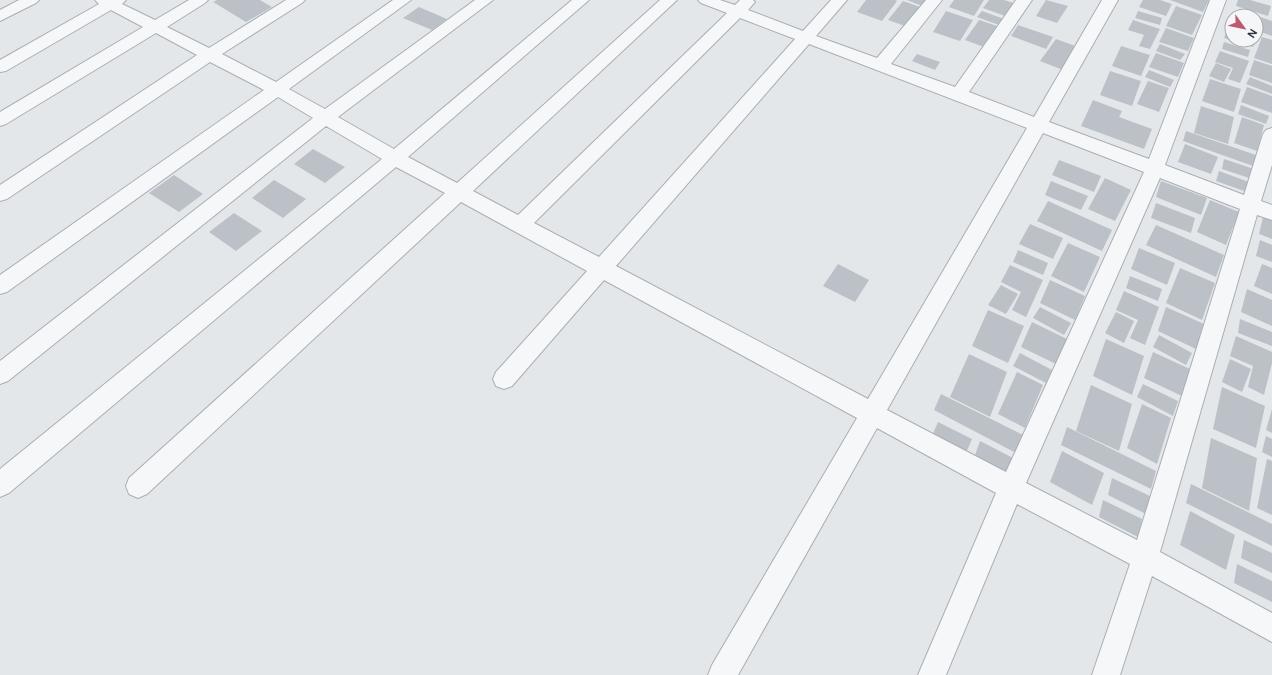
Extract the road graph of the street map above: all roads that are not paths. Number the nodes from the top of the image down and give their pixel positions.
1 (31, 0) edge
2 (200, 0) edge
3 (297, 0) edge
4 (403, 0) edge
5 (485, 0) edge
6 (581, 0) edge
7 (669, 0) edge
8 (706, 0) edge
9 (840, 0) edge
10 (934, 0) edge
11 (1024, 0) edge
12 (1110, 0) edge
13 (1218, 0) edge
14 (111, 1) edge
15 (743, 6) edge
16 (0, 16) edge
17 (155, 26) junction
18 (806, 38) junction
19 (209, 55) junction
20 (880, 66) junction
21 (0, 67) edge
22 (278, 90) junction
23 (958, 95) junction
24 (325, 118) junction
25 (0, 120) edge
26 (1038, 125) junction
27 (1272, 134) edge
28 (395, 158) junction
29 (1154, 170) junction
30 (460, 191) junction
31 (0, 194) edge
32 (1251, 205) junction
33 (1272, 213) edge
34 (521, 224) junction
35 (602, 268) junction
36 (0, 286) edge
37 (0, 374) edge
38 (504, 379) dead end
39 (872, 414) junction
40 (0, 485) edge
41 (138, 486) dead end
42 (1011, 488) junction
43 (1145, 558) junction
44 (1272, 628) edge
45 (722, 675) edge
46 (932, 675) edge
47 (1106, 675) edge

1 - 16 street
2 - 17 street
3 - 19 street
4 - 22 street
5 - 24 street
6 - 28 street
7 - 30 street
8 - 15 street
9 - 18 street
10 - 20 street
11 - 23 street
12 - 26 street
13 - 29 street
14 - 17 street
14 - 21 street
15 - 18 street
15 - 34 street
17 - 19 street
17 - 25 street
18 - 20 street
18 - 35 street
19 - 22 street
19 - 31 street
20 - 23 street
22 - 24 street
22 - 36 street
23 - 26 street
24 - 28 street
24 - 37 street
26 - 29 street
26 - 39 street
27 - 32 street
28 - 30 street
28 - 40 street
29 - 32 street
29 - 42 street
30 - 34 street
30 - 41 street
32 - 33 street
32 - 43 street
34 - 35 street
35 - 38 street
35 - 39 street
39 - 42 street
39 - 45 street
42 - 43 street
42 - 46 street
43 - 44 street
43 - 47 street

